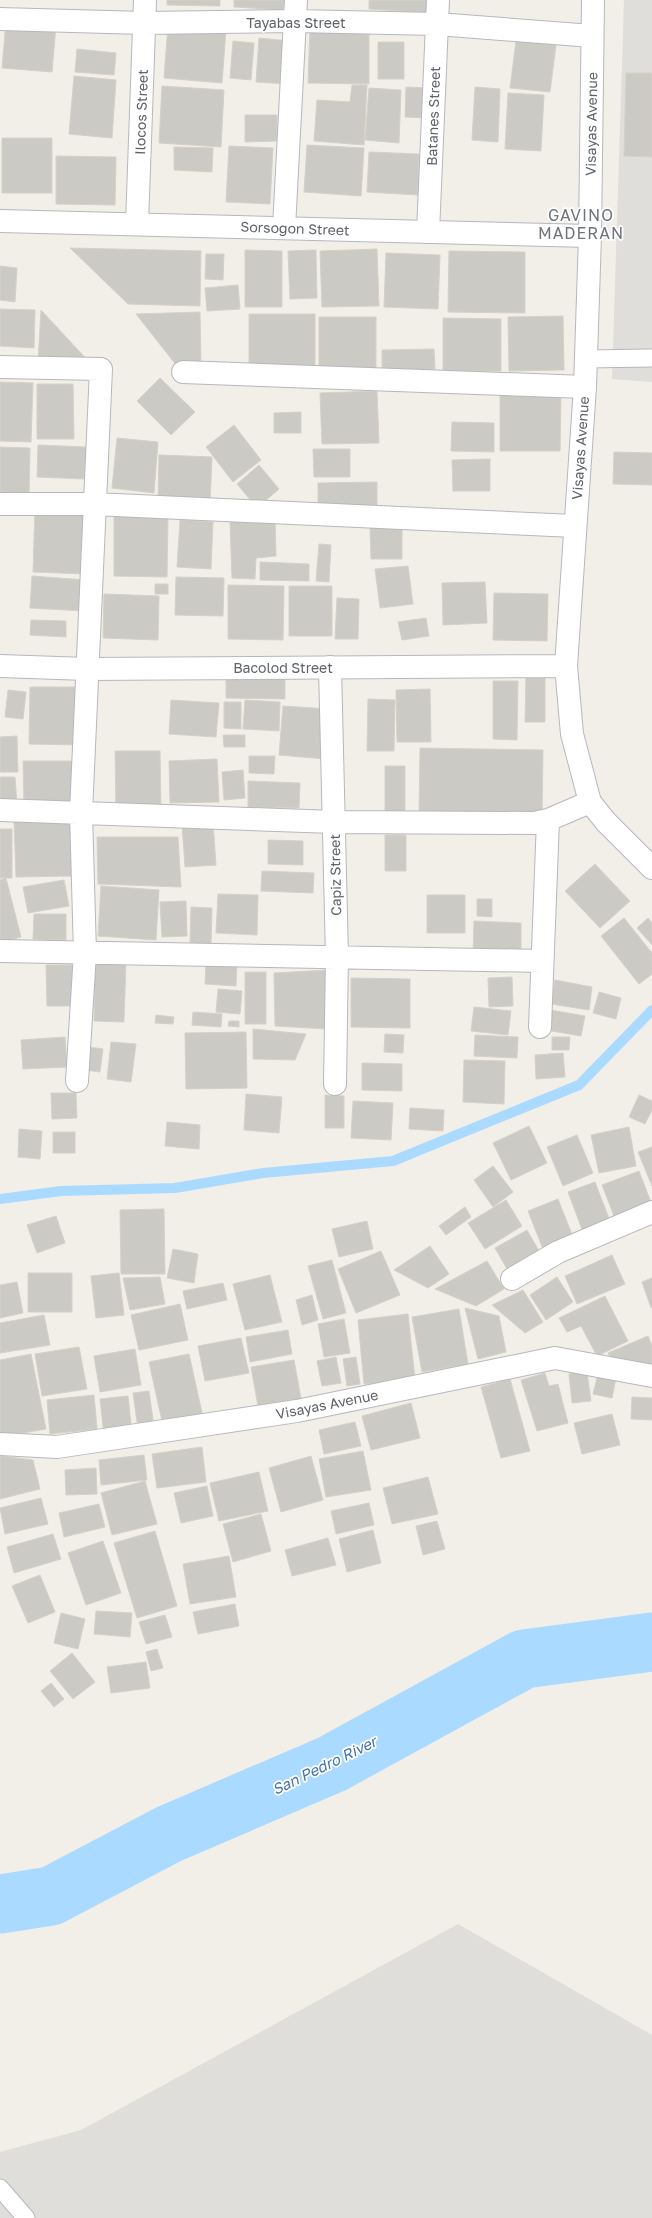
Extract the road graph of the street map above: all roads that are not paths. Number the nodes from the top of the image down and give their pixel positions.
1 (145, 0) edge
2 (438, 0) edge
3 (593, 0) edge
4 (295, 10) edge
5 (0, 19) edge
6 (144, 23) junction
7 (437, 24) junction
8 (592, 36) junction
9 (0, 221) edge
10 (137, 224) junction
11 (284, 228) junction
12 (428, 232) junction
13 (590, 236) junction
14 (652, 358) edge
15 (586, 359) junction
16 (0, 367) edge
17 (184, 372) dead end
18 (585, 387) junction
19 (0, 504) edge
20 (94, 504) junction
21 (574, 526) junction
22 (0, 666) edge
23 (566, 666) junction
24 (330, 667) junction
25 (87, 669) junction
26 (590, 802) junction
27 (0, 810) edge
28 (81, 813) junction
29 (548, 820) junction
30 (334, 822) junction
31 (652, 868) edge
32 (0, 951) edge
33 (85, 953) junction
34 (337, 957) junction
35 (542, 961) junction
36 (540, 1027) dead end
37 (77, 1081) dead end
38 (336, 1084) dead end
39 (652, 1212) edge
40 (512, 1280) dead end
41 (652, 1376) edge
42 (0, 1444) edge
43 (0, 2188) edge
44 (26, 2218) edge

1 - 6 street, Ilocos Street
2 - 7 street, Batanes Street
3 - 8 street, Visayas Avenue
4 - 6 street, Tayabas Street
4 - 7 street, Tayabas Street
4 - 11 street
5 - 6 street, Tayabas Street
6 - 10 street, Ilocos Street
7 - 8 street, Tayabas Street
7 - 12 street, Batanes Street
8 - 13 street, Visayas Avenue
9 - 10 street, Sorsogon Street
10 - 11 street, Sorsogon Street
11 - 12 street, Sorsogon Street
12 - 13 street, Sorsogon Street
13 - 15 street, Visayas Avenue
14 - 15 lane
15 - 18 street, Visayas Avenue
16 - 20 street
17 - 18 street
18 - 21 street, Visayas Avenue
19 - 20 street
20 - 21 street
20 - 25 street
21 - 23 street, Visayas Avenue
22 - 25 street, Bacolod Street
23 - 24 street, Bacolod Street
23 - 26 street, Visayas Avenue
24 - 25 street, Bacolod Street
24 - 30 street, Capiz Street
25 - 28 street
26 - 29 street
26 - 31 street, Visayas Avenue
27 - 28 street
28 - 30 street
28 - 33 street
29 - 30 street
29 - 35 street
30 - 34 street, Capiz Street
32 - 33 street
33 - 34 street
33 - 37 street
34 - 35 street
34 - 38 street, Capiz Street
35 - 36 street
39 - 40 street
41 - 42 street, Visayas Avenue
43 - 44 lane

